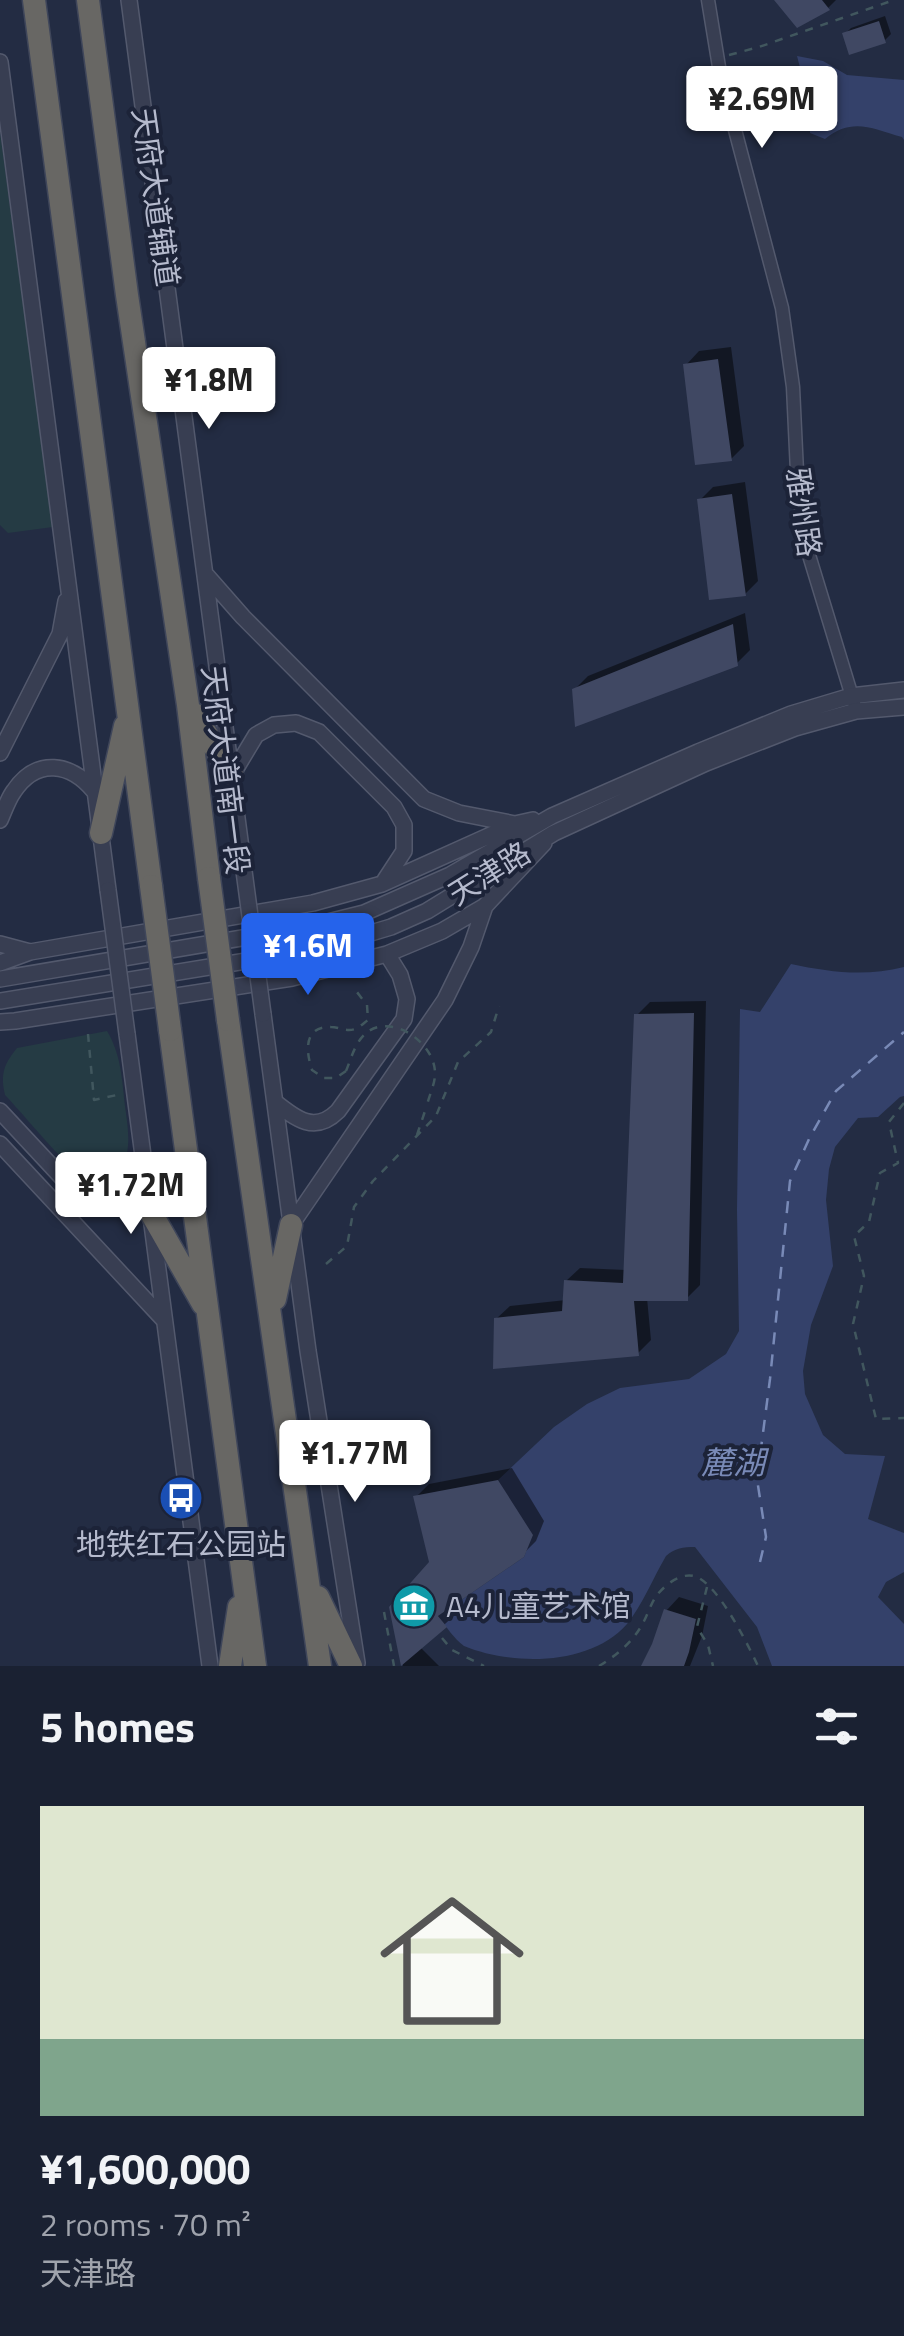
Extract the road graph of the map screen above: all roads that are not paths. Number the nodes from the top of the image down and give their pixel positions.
1 (34, 0) edge
2 (88, 0) edge
3 (130, 0) edge
4 (708, 0) edge
5 (0, 62) edge
6 (206, 575) junction
7 (68, 587) junction
8 (904, 690) edge
9 (854, 703) junction
10 (188, 705) junction
11 (904, 707) edge
12 (128, 713) junction
13 (0, 754) edge
14 (232, 775) junction
15 (95, 792) junction
16 (0, 820) edge
17 (515, 824) junction
18 (553, 824) junction
19 (101, 832) junction
20 (382, 884) junction
21 (486, 906) junction
22 (0, 944) edge
23 (30, 952) junction
24 (386, 954) junction
25 (0, 962) edge
26 (0, 979) edge
27 (0, 1001) edge
28 (8, 1022) edge
29 (0, 1040) edge
30 (275, 1102) junction
31 (0, 1111) edge
32 (0, 1144) edge
33 (143, 1162) junction
34 (150, 1211) junction
35 (291, 1226) junction
36 (210, 1316) junction
37 (272, 1316) junction
38 (165, 1322) junction
39 (308, 1575) junction
40 (243, 1584) junction
41 (210, 1666) edge
42 (230, 1666) edge
43 (254, 1666) edge
44 (320, 1666) edge
45 (354, 1666) edge

1 - 12 highway
2 - 10 highway, 天府大道南一段
3 - 6 street, 天府大道辅道
4 - 9 street, 雅州路
5 - 7 street
6 - 14 street, 天府大道辅道
6 - 17 street
7 - 13 street
7 - 15 street
8 - 9 street, 天津路
9 - 11 street, 天津路
9 - 18 street, 天津路
10 - 14 highway
10 - 37 highway, 天府大道南一段, bridge
12 - 19 highway
12 - 36 highway, bridge
14 - 20 street
14 - 30 street, 天府大道辅道, bridge
15 - 16 street
15 - 19 street
17 - 18 street
17 - 20 street
18 - 21 street
18 - 26 street, 天津路
18 - 27 street, 天津路
19 - 33 street, bridge
20 - 23 street
21 - 24 street
21 - 35 street
22 - 23 street
23 - 25 street
24 - 28 street
24 - 30 street
28 - 29 street
30 - 35 street, 天府大道辅道
31 - 33 street
32 - 38 street
33 - 34 street
34 - 36 highway
34 - 38 street
35 - 37 highway
35 - 45 street, 天府大道辅道
36 - 40 highway
37 - 39 highway, 天府大道南一段
38 - 41 street
39 - 44 highway, 天府大道南一段
39 - 45 highway
40 - 42 highway
40 - 43 highway

